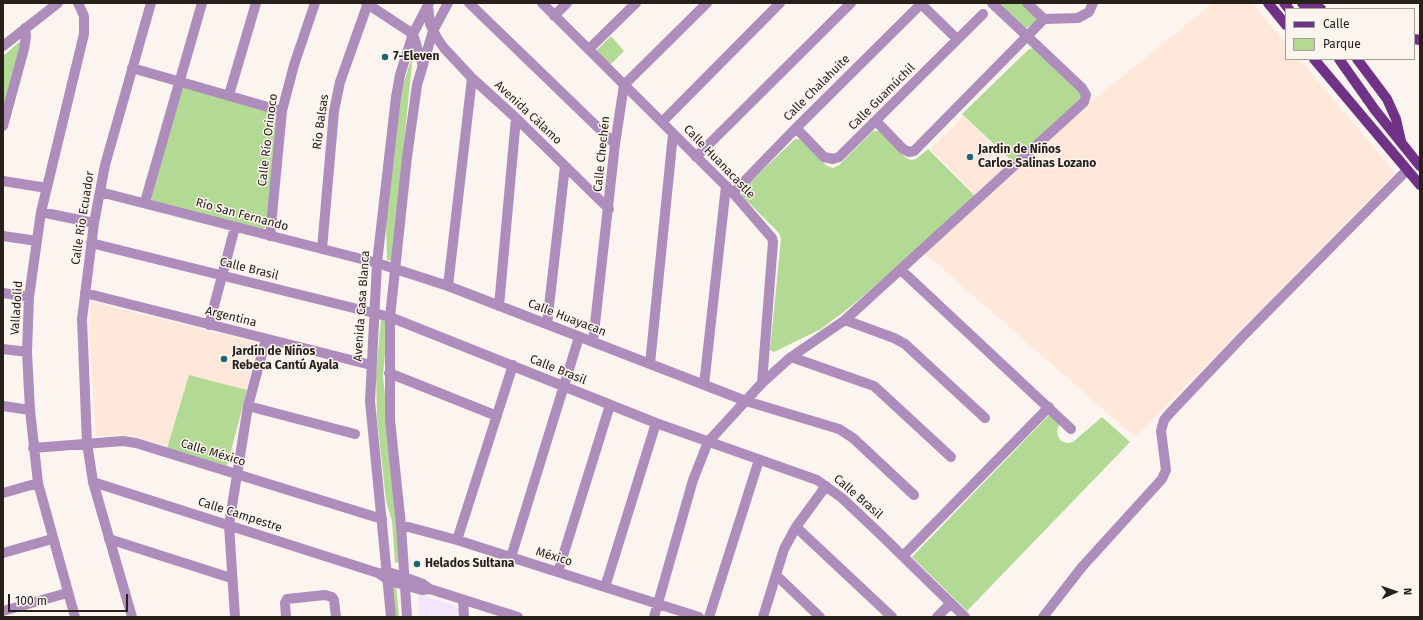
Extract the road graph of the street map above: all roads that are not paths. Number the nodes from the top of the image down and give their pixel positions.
1 (58, 3) edge
2 (78, 3) edge
3 (150, 3) edge
4 (202, 3) edge
5 (256, 3) edge
6 (315, 3) edge
7 (367, 3) edge
8 (448, 3) edge
9 (469, 3) edge
10 (542, 3) edge
11 (567, 3) edge
12 (636, 3) edge
13 (707, 3) edge
14 (780, 3) edge
15 (851, 3) edge
16 (920, 3) edge
17 (992, 3) edge
18 (1027, 3) edge
19 (1093, 3) edge
20 (1268, 3) edge
21 (428, 5) edge
22 (983, 14) dead end
23 (554, 16) junction
24 (1044, 19) junction
25 (1285, 24) edge
26 (24, 28) junction
27 (433, 31) junction
28 (413, 34) junction
29 (1027, 38) junction
30 (958, 39) junction
31 (3, 46) edge
32 (589, 49) junction
33 (1315, 60) edge
34 (1340, 60) edge
35 (1346, 60) edge
36 (1359, 60) edge
37 (422, 63) junction
38 (132, 68) junction
39 (1346, 72) junction
40 (472, 78) junction
41 (180, 81) junction
42 (624, 85) junction
43 (229, 95) junction
44 (282, 111) junction
45 (516, 118) junction
46 (876, 121) junction
47 (662, 122) junction
48 (3, 126) edge
49 (796, 128) junction
50 (673, 134) junction
51 (615, 144) junction
52 (1402, 145) junction
53 (696, 157) junction
54 (565, 166) junction
55 (1420, 166) edge
56 (1407, 170) junction
57 (3, 181) edge
58 (1420, 185) edge
59 (726, 186) junction
60 (47, 188) junction
61 (100, 192) junction
62 (733, 193) junction
63 (145, 202) junction
64 (609, 209) junction
65 (41, 212) junction
66 (94, 223) junction
67 (235, 227) junction
68 (3, 236) edge
69 (270, 236) junction
70 (37, 240) junction
71 (92, 243) junction
72 (322, 249) junction
73 (377, 263) junction
74 (396, 269) junction
75 (901, 270) junction
76 (222, 276) junction
77 (448, 286) junction
78 (3, 292) edge
79 (85, 293) junction
80 (29, 297) junction
81 (499, 306) junction
82 (375, 313) junction
83 (390, 318) junction
84 (845, 320) junction
85 (547, 324) junction
86 (209, 325) junction
87 (579, 337) junction
88 (266, 339) junction
89 (593, 342) junction
90 (3, 349) edge
91 (27, 352) junction
92 (790, 357) junction
93 (650, 364) junction
94 (513, 365) junction
95 (371, 366) junction
96 (389, 373) junction
97 (762, 383) junction
98 (563, 385) junction
99 (704, 385) junction
100 (746, 401) junction
101 (610, 405) junction
102 (3, 406) edge
103 (248, 406) junction
104 (1049, 407) junction
105 (30, 410) junction
106 (497, 416) junction
107 (985, 418) dead end
108 (656, 423) junction
109 (1071, 429) dead end
110 (355, 434) dead end
111 (708, 442) junction
112 (87, 443) junction
113 (33, 448) junction
114 (951, 456) dead end
115 (759, 460) junction
116 (236, 474) junction
117 (93, 482) junction
118 (38, 483) junction
119 (826, 486) junction
120 (3, 493) edge
121 (914, 495) dead end
122 (382, 519) junction
123 (229, 525) junction
124 (401, 526) junction
125 (796, 527) junction
126 (52, 539) junction
127 (109, 539) junction
128 (457, 540) junction
129 (3, 553) edge
130 (903, 556) junction
131 (510, 557) junction
132 (558, 572) junction
133 (385, 575) junction
134 (776, 575) junction
135 (231, 578) junction
136 (404, 581) junction
137 (605, 587) junction
138 (67, 592) junction
139 (462, 600) junction
140 (951, 603) junction
141 (658, 604) junction
142 (3, 611) edge
143 (75, 617) edge
144 (132, 617) edge
145 (235, 617) edge
146 (286, 617) edge
147 (336, 617) edge
148 (391, 617) edge
149 (407, 617) edge
150 (464, 617) edge
151 (517, 617) edge
152 (654, 617) edge
153 (699, 617) edge
154 (709, 617) edge
155 (763, 617) edge
156 (820, 617) edge
157 (892, 617) edge
158 (937, 617) edge
159 (965, 617) edge
160 (1043, 617) edge

1 - 26 street
2 - 60 street, Valladolid
3 - 38 street, Calle Río Ecuador
4 - 41 street
5 - 43 street
6 - 44 street, Calle Río Orinoco
7 - 28 street
7 - 72 street, Río Balsas
8 - 27 street
9 - 51 street
10 - 23 street, Calle Huanacastle
11 - 23 street
12 - 32 street
13 - 42 street
14 - 47 street
15 - 53 street
16 - 30 street
16 - 49 street, Calle Chalahuite
17 - 29 street
18 - 24 street
19 - 24 street
20 - 25 main road
21 - 27 street
21 - 28 street, Avenida Casa Blanca
22 - 30 street, Calle Guamúchil
23 - 32 street, Calle Huanacastle
24 - 29 street
26 - 31 street
26 - 48 street
27 - 28 street
27 - 37 street
27 - 40 street, Avenida Cálamo
28 - 37 street
28 - 73 street, Avenida Casa Blanca
29 - 46 street
29 - 75 street
30 - 46 street, Calle Guamúchil
32 - 42 street, Calle Huanacastle
33 - 56 main road
34 - 39 main road
35 - 39 main road
36 - 52 main road
37 - 74 street
38 - 41 street
38 - 61 street, Calle Río Ecuador
39 - 52 main road
40 - 45 street, Avenida Cálamo
40 - 77 street
41 - 43 street
41 - 63 street
42 - 47 street, Calle Huanacastle
42 - 51 street, Calle Chechén
43 - 44 street
44 - 69 street, Calle Río Orinoco
45 - 54 street, Avenida Cálamo
45 - 81 street
46 - 49 street, Calle Guamúchil
47 - 50 street, Calle Huanacastle
49 - 62 street, Calle Chalahuite
50 - 53 street, Calle Huanacastle
50 - 93 street
51 - 64 street, Calle Chechén
52 - 55 main road
53 - 59 street, Calle Huanacastle
54 - 64 street, Avenida Cálamo
54 - 85 street
56 - 58 main road
56 - 160 street
57 - 60 street
59 - 62 street, Calle Huanacastle
59 - 99 street
60 - 65 street, Valladolid
61 - 63 street, Río San Fernando
61 - 66 street, Calle Río Ecuador
62 - 97 street, Calle Huanacastle
63 - 67 street, Río San Fernando
64 - 89 street, Calle Chechén
65 - 66 street
65 - 70 street, Valladolid
66 - 71 street, Calle Río Ecuador
67 - 69 street, Río San Fernando
67 - 76 street
68 - 70 street
69 - 72 street, Río San Fernando
70 - 80 street, Valladolid
71 - 76 street, Calle Brasil
71 - 79 street, Calle Río Ecuador
72 - 73 street, Río San Fernando
73 - 74 street, Calle Huayacan
73 - 82 street, Avenida Casa Blanca
74 - 77 street, Calle Huayacan
74 - 83 street
75 - 84 street
75 - 104 street
76 - 82 street, Calle Brasil
76 - 86 street
77 - 81 street, Calle Huayacan
78 - 80 street
79 - 86 street, Argentina
79 - 112 street, Calle Río Ecuador
80 - 91 street, Valladolid
81 - 85 street, Calle Huayacan
82 - 83 street, Calle Brasil
82 - 95 street, Avenida Casa Blanca
83 - 94 street, Calle Brasil
83 - 96 street
84 - 92 street
84 - 107 street
85 - 87 street, Calle Huayacan
86 - 88 street, Argentina
87 - 89 street, Calle Huayacan
87 - 98 street
88 - 95 street, Argentina
88 - 103 street
89 - 93 street, Calle Huayacan
90 - 91 street
91 - 105 street, Valladolid
92 - 97 street
92 - 114 street
93 - 99 street, Calle Huayacan
94 - 98 street, Calle Brasil
94 - 106 street
95 - 122 street, Avenida Casa Blanca
96 - 106 street
96 - 124 street
97 - 100 street
98 - 101 street, Calle Brasil
98 - 131 street
99 - 100 street, Calle Huayacan
100 - 111 street
100 - 121 street, Calle Huayacan
101 - 108 street, Calle Brasil
101 - 132 street
102 - 105 street
103 - 110 street
103 - 116 street
104 - 109 street
104 - 130 street
105 - 113 street, Valladolid
106 - 128 street
108 - 111 street, Calle Brasil
108 - 137 street
111 - 115 street, Calle Brasil
111 - 141 street
112 - 113 street, Calle México
112 - 116 street, Calle México
112 - 117 street, Calle Río Ecuador
113 - 118 street, Valladolid
115 - 119 street, Calle Brasil
115 - 154 street
116 - 122 street, Calle México
116 - 123 street
117 - 123 street, Calle Campestre
117 - 127 street, Calle Río Ecuador
118 - 120 street
118 - 126 street, Valladolid
119 - 125 street
119 - 130 street, Calle Brasil
122 - 133 street, Avenida Casa Blanca
123 - 133 street, Calle Campestre
123 - 135 street
124 - 128 street, México
124 - 136 street
125 - 134 street
125 - 157 street
126 - 129 street
126 - 138 street, Valladolid
127 - 135 street
127 - 144 street, Calle Río Ecuador
128 - 131 street, México
130 - 140 street, Calle Brasil
131 - 132 street, México
132 - 137 street, México
133 - 136 street, Calle Campestre
133 - 148 street, Avenida Casa Blanca
134 - 155 street
134 - 156 street
135 - 145 street
136 - 139 street, Calle Campestre
136 - 149 street
137 - 141 street, México
138 - 142 street
138 - 143 street, Valladolid
139 - 150 street
139 - 151 street, Calle Campestre
140 - 158 street
140 - 159 street, Calle Brasil
141 - 152 street
141 - 153 street, México
146 - 147 street

